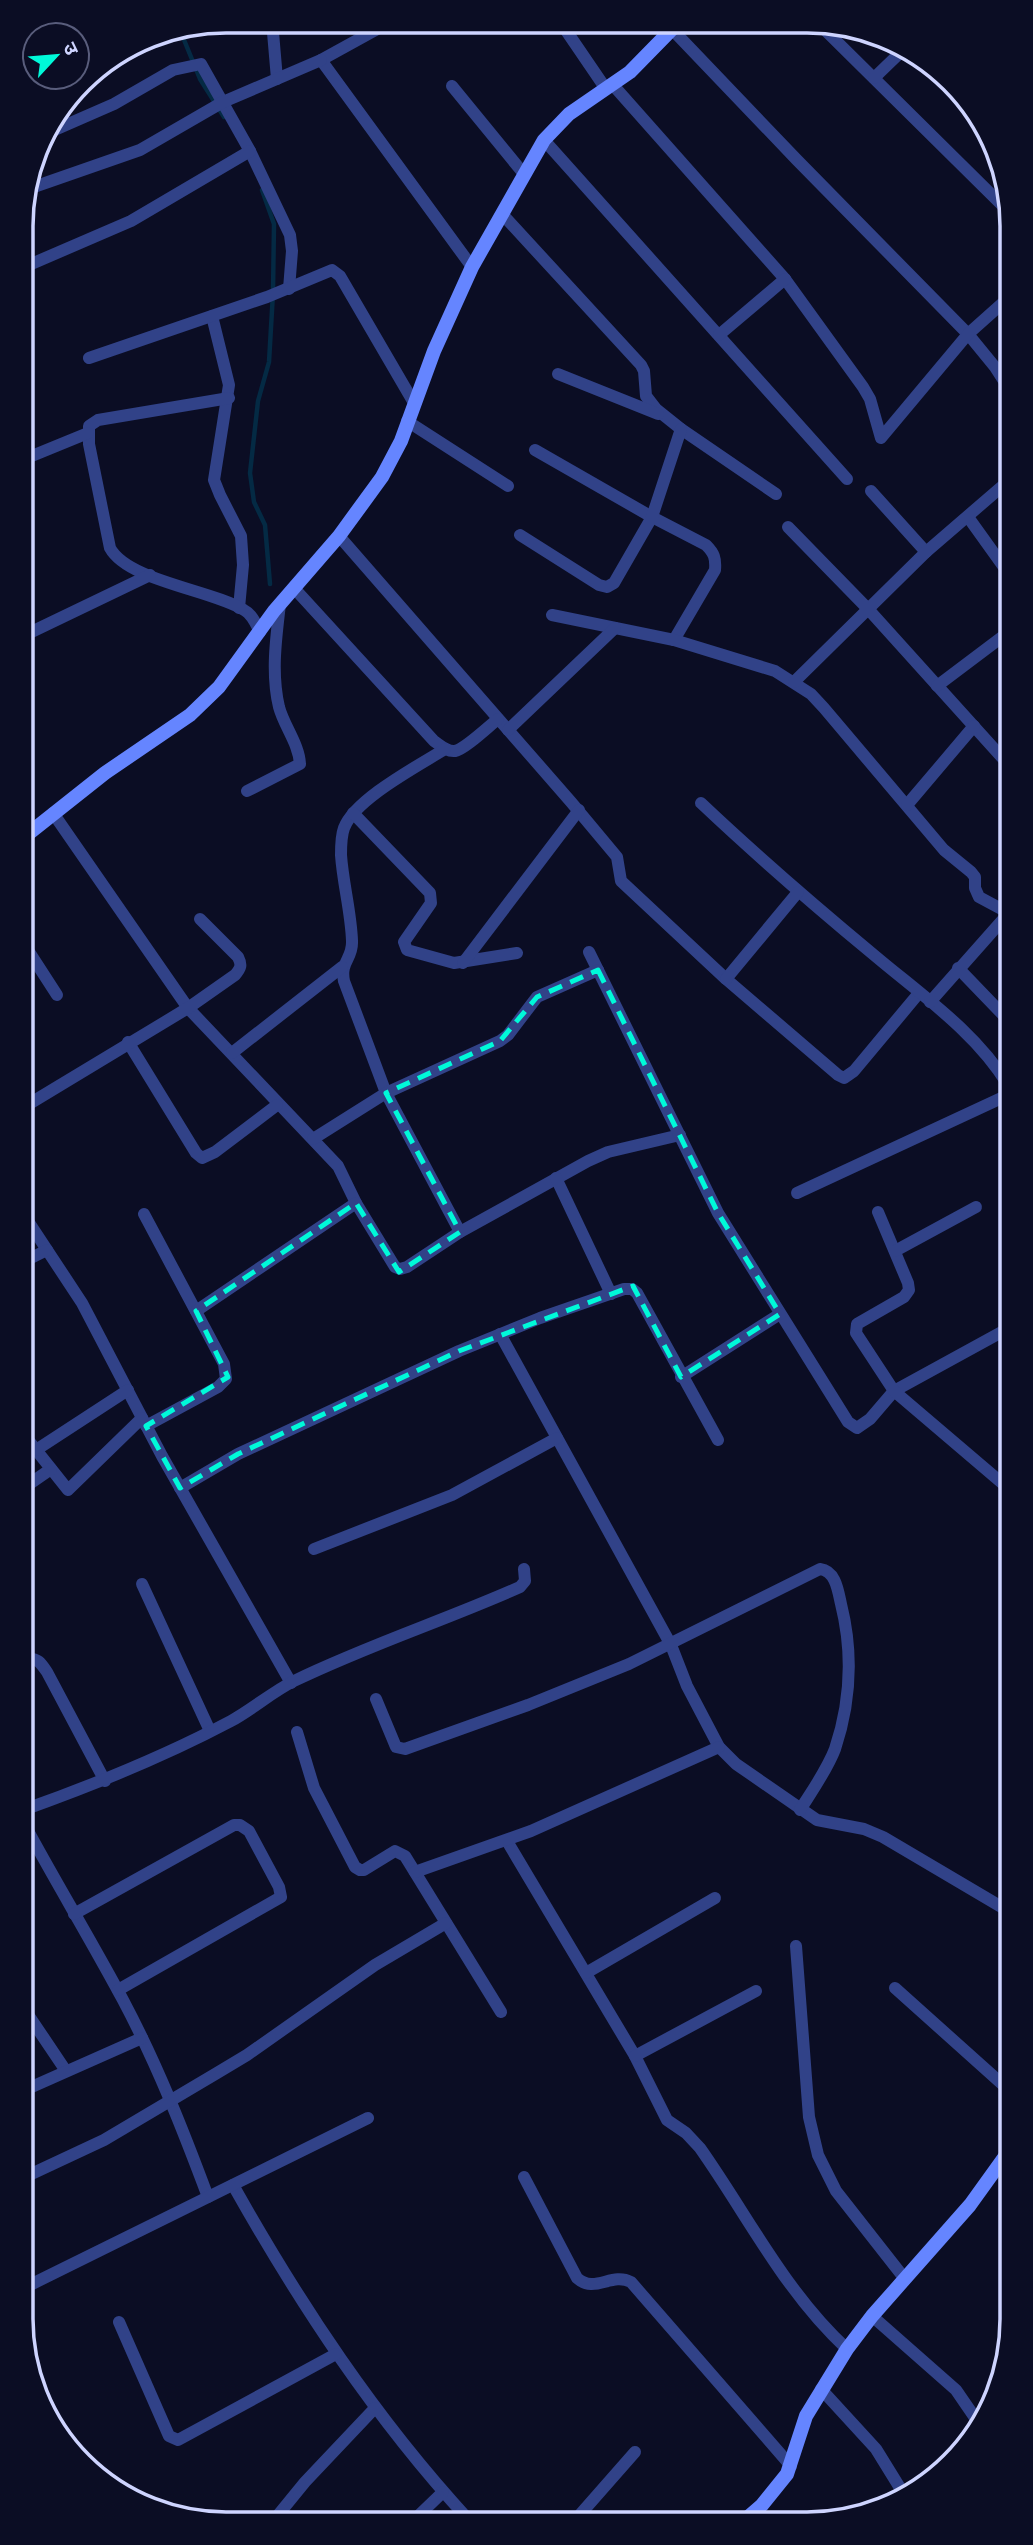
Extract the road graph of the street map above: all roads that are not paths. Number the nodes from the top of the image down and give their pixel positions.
1 (569, 33) edge
2 (666, 33) edge
3 (679, 33) edge
4 (273, 34) edge
5 (369, 34) edge
6 (830, 35) edge
7 (897, 56) edge
8 (321, 60) junction
9 (277, 79) junction
10 (874, 79) junction
11 (452, 86) dead end
12 (610, 87) junction
13 (221, 103) junction
14 (63, 125) edge
15 (544, 140) junction
16 (249, 151) junction
17 (524, 174) junction
18 (38, 185) edge
19 (998, 201) edge
20 (503, 215) junction
21 (34, 263) edge
22 (472, 267) junction
23 (785, 279) junction
24 (286, 290) junction
25 (1000, 306) edge
26 (212, 316) junction
27 (968, 334) junction
28 (719, 335) junction
29 (89, 358) dead end
30 (558, 374) dead end
31 (1000, 375) edge
32 (229, 398) junction
33 (414, 403) junction
34 (665, 416) junction
35 (407, 421) junction
36 (681, 429) junction
37 (88, 433) junction
38 (536, 450) dead end
39 (34, 455) edge
40 (847, 479) dead end
41 (508, 486) dead end
42 (1000, 488) edge
43 (871, 491) dead end
44 (776, 494) dead end
45 (652, 517) junction
46 (968, 517) junction
47 (788, 527) dead end
48 (520, 535) dead end
49 (339, 536) junction
50 (926, 552) junction
51 (1000, 561) edge
52 (150, 575) junction
53 (293, 588) junction
54 (239, 608) junction
55 (869, 611) junction
56 (552, 615) dead end
57 (270, 617) junction
58 (615, 628) junction
59 (34, 631) edge
60 (1000, 639) edge
61 (674, 640) junction
62 (794, 681) junction
63 (937, 686) junction
64 (498, 719) junction
65 (974, 726) junction
66 (508, 730) junction
67 (445, 749) junction
68 (1000, 755) edge
69 (247, 791) dead end
70 (701, 803) dead end
71 (907, 805) junction
72 (579, 810) junction
73 (53, 813) junction
74 (353, 813) junction
75 (34, 829) edge
76 (798, 891) junction
77 (1000, 909) edge
78 (200, 919) dead end
79 (1000, 921) edge
80 (589, 952) dead end
81 (517, 953) dead end
82 (34, 959) edge
83 (463, 963) junction
84 (342, 967) junction
85 (958, 968) junction
86 (598, 970) junction
87 (726, 979) junction
88 (57, 995) dead end
89 (924, 997) junction
90 (188, 1008) junction
91 (1000, 1011) edge
92 (128, 1042) junction
93 (232, 1054) junction
94 (1000, 1072) edge
95 (386, 1093) junction
96 (1000, 1099) edge
97 (34, 1101) edge
98 (278, 1105) junction
99 (680, 1135) junction
100 (313, 1139) junction
101 (556, 1178) junction
102 (797, 1193) dead end
103 (356, 1203) junction
104 (976, 1207) dead end
105 (878, 1212) dead end
106 (145, 1214) dead end
107 (34, 1229) edge
108 (460, 1232) junction
109 (47, 1250) junction
110 (895, 1251) junction
111 (34, 1257) edge
112 (611, 1294) junction
113 (195, 1311) junction
114 (780, 1314) junction
115 (999, 1333) edge
116 (500, 1334) junction
117 (681, 1377) junction
118 (128, 1390) junction
119 (894, 1391) junction
120 (144, 1422) junction
121 (557, 1438) junction
122 (718, 1440) dead end
123 (33, 1447) edge
124 (36, 1450) junction
125 (51, 1469) junction
126 (33, 1481) edge
127 (999, 1481) edge
128 (180, 1488) junction
129 (314, 1549) dead end
130 (524, 1569) dead end
131 (142, 1584) dead end
132 (671, 1645) junction
133 (33, 1659) edge
134 (291, 1683) junction
135 (376, 1699) dead end
136 (210, 1731) junction
137 (298, 1731) dead end
138 (719, 1746) junction
139 (106, 1781) junction
140 (33, 1806) edge
141 (800, 1810) junction
142 (33, 1840) edge
143 (507, 1841) junction
144 (415, 1872) junction
145 (715, 1898) dead end
146 (999, 1907) edge
147 (74, 1914) junction
148 (446, 1923) junction
149 (796, 1946) dead end
150 (586, 1973) junction
151 (895, 1988) dead end
152 (118, 1990) junction
153 (755, 1991) dead end
154 (501, 2012) dead end
155 (33, 2022) edge
156 (142, 2038) junction
157 (635, 2056) junction
158 (66, 2071) junction
159 (999, 2081) edge
160 (33, 2086) edge
161 (171, 2100) junction
162 (368, 2118) dead end
163 (999, 2167) edge
164 (33, 2173) edge
165 (524, 2177) dead end
166 (233, 2185) junction
167 (208, 2197) junction
168 (905, 2279) junction
169 (33, 2284) edge
170 (872, 2316) junction
171 (119, 2322) dead end
172 (847, 2349) junction
173 (336, 2354) junction
174 (821, 2389) junction
175 (375, 2408) junction
176 (974, 2416) edge
177 (635, 2452) dead end
178 (791, 2466) junction
179 (900, 2487) edge
180 (443, 2492) junction
181 (281, 2512) edge
182 (422, 2512) edge
183 (462, 2512) edge
184 (582, 2512) edge
185 (754, 2512) edge

1 - 12 street
2 - 12 street
3 - 27 street
4 - 9 street
5 - 8 street
6 - 10 street
7 - 10 street
8 - 9 street
8 - 22 street
9 - 13 street
10 - 19 street
11 - 17 street
12 - 15 street
12 - 23 street
13 - 14 street
13 - 16 street
13 - 18 street
15 - 17 street
15 - 28 street
16 - 21 street
16 - 24 street
17 - 20 street
20 - 22 street
20 - 34 street
22 - 33 street
23 - 27 street
23 - 28 street
24 - 26 street
24 - 33 street
25 - 27 street
26 - 29 street
26 - 32 street
27 - 31 street
28 - 40 street
30 - 34 street
32 - 37 street
32 - 54 street
33 - 35 street
34 - 36 street
35 - 41 street
35 - 49 street
36 - 44 street
36 - 45 street
37 - 39 street
37 - 52 street
38 - 45 street
42 - 46 street
43 - 50 street
45 - 48 street
45 - 61 street
46 - 50 street
46 - 51 street
47 - 55 street
49 - 53 street
49 - 64 street
50 - 55 street
52 - 54 street
52 - 59 street
53 - 57 street
53 - 67 street
54 - 57 street
55 - 62 street
55 - 63 street
56 - 58 street
57 - 69 street
57 - 73 street
58 - 61 street
58 - 66 street
60 - 63 street
61 - 62 street
62 - 71 street
63 - 65 street
64 - 66 street
64 - 67 street
65 - 68 street
65 - 71 street
66 - 72 street
67 - 74 street
70 - 76 street
71 - 77 street
72 - 83 street
72 - 87 street
73 - 75 street
73 - 90 street
74 - 83 street
74 - 84 street
76 - 87 street
76 - 89 street
78 - 90 street
79 - 85 street
80 - 86 street
81 - 83 street
82 - 88 street
84 - 93 street
84 - 95 street
85 - 89 street
85 - 91 street
86 - 95 street
86 - 99 street
87 - 89 street
89 - 94 street
90 - 92 street
90 - 93 street
92 - 97 street
92 - 98 street
93 - 98 street
95 - 100 street
95 - 108 street
96 - 102 street
98 - 100 street
99 - 101 street
99 - 114 street
100 - 103 street
101 - 108 street
101 - 112 street
103 - 108 street
103 - 113 street
104 - 110 street
105 - 110 street
106 - 113 street
107 - 109 street
109 - 111 street
109 - 118 street
110 - 119 street
112 - 116 street
112 - 117 street
113 - 120 street
114 - 117 street
114 - 119 street
115 - 119 street
116 - 121 street
116 - 128 street
117 - 122 street
118 - 120 street
118 - 124 street
119 - 127 street
120 - 125 street
120 - 128 street
121 - 129 street
121 - 132 street
123 - 124 street
124 - 125 street
125 - 126 street
128 - 134 street
130 - 134 street
131 - 136 street
132 - 135 street
132 - 138 street
132 - 141 street
133 - 139 street
134 - 136 street
136 - 139 street
137 - 144 street
138 - 141 street
138 - 143 street
139 - 140 street
141 - 146 street
142 - 147 street
143 - 144 street
143 - 150 street
144 - 148 street
145 - 150 street
147 - 152 street
147 - 152 street
148 - 154 street
148 - 161 street
149 - 168 street
150 - 157 street
151 - 159 street
152 - 156 street
153 - 157 street
155 - 158 street
156 - 158 street
156 - 161 street
157 - 172 street
158 - 160 street
161 - 164 street
161 - 167 street
162 - 166 street
163 - 168 street
165 - 178 street
166 - 167 street
166 - 173 street
167 - 169 street
168 - 170 street
170 - 172 street
170 - 176 street
171 - 173 street
172 - 174 street
173 - 175 street
174 - 178 street
174 - 179 street
175 - 180 street
175 - 181 street
177 - 184 street
178 - 185 street
180 - 182 street
180 - 183 street

